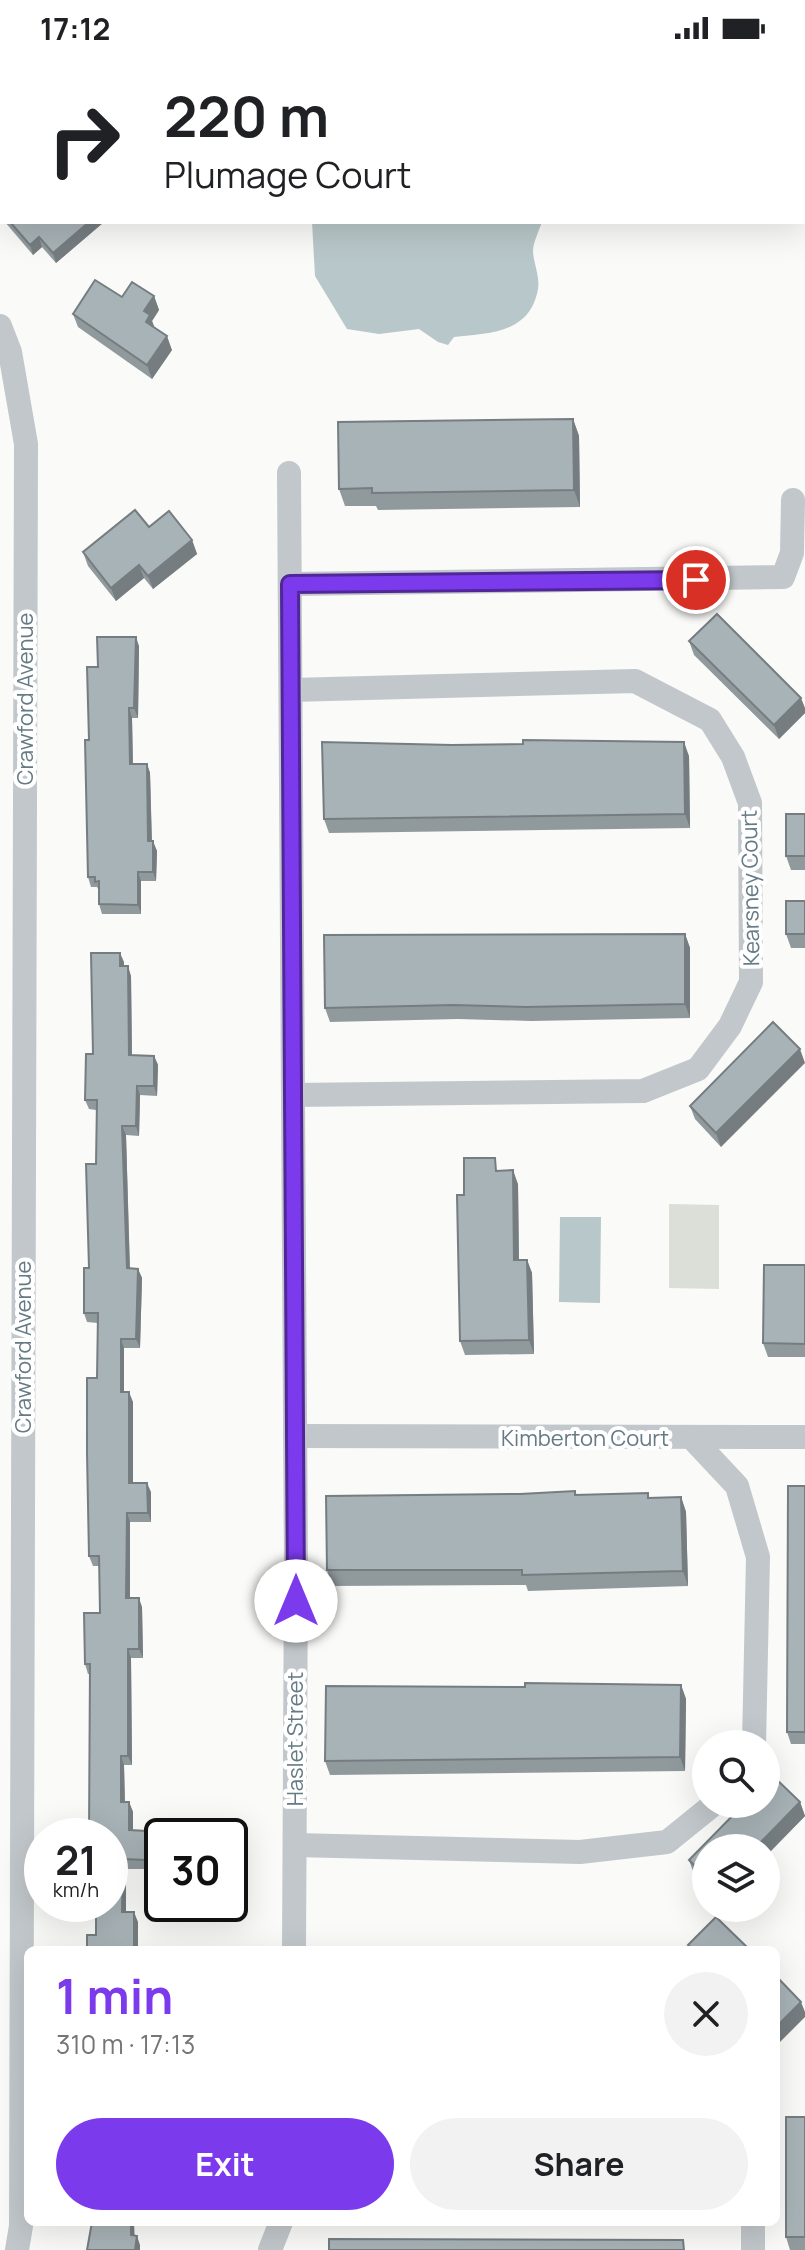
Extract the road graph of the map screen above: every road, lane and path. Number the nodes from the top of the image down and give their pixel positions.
1 (0, 326) edge
2 (289, 473) dead end
3 (793, 500) dead end
4 (290, 584) junction
5 (291, 690) junction
6 (293, 1095) junction
7 (295, 1436) junction
8 (805, 1437) edge
9 (692, 1438) junction
10 (754, 1730) edge
11 (697, 1818) edge
12 (295, 1845) junction
13 (294, 1946) edge
14 (279, 2226) edge
15 (753, 2226) edge
16 (17, 2250) edge
17 (270, 2250) edge
18 (753, 2250) edge

1 - 16 street, Crawford Avenue
2 - 4 street, Haslet Street
3 - 4 street
4 - 5 street, Haslet Street
5 - 6 street, Haslet Street
5 - 6 street, Kearsney Court
6 - 7 street, Haslet Street
7 - 9 street, Kimberton Court
7 - 12 street, Haslet Street
8 - 9 street
9 - 10 street, Kimberton Court
11 - 12 street
12 - 13 street, Haslet Street
14 - 17 street
15 - 18 street

